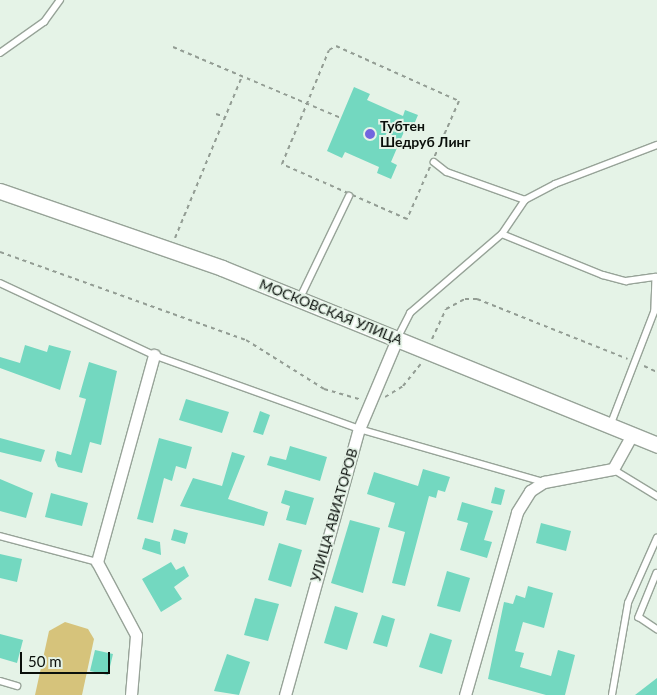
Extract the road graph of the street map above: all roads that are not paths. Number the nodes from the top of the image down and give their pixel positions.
1 (60, 0) edge
2 (0, 53) edge
3 (657, 145) edge
4 (434, 162) road end
5 (0, 191) edge
6 (348, 196) road end
7 (525, 200) junction
8 (502, 234) junction
9 (657, 276) edge
10 (0, 283) edge
11 (299, 300) junction
12 (397, 339) junction
13 (154, 355) junction
14 (610, 426) junction
15 (359, 429) junction
16 (632, 435) junction
17 (657, 445) edge
18 (613, 469) junction
19 (544, 482) junction
20 (657, 496) edge
21 (0, 536) edge
22 (657, 538) edge
23 (97, 562) junction
24 (657, 573) edge
25 (657, 629) edge
26 (0, 681) edge
27 (16, 686) dead end
28 (131, 695) edge
29 (286, 695) edge
30 (465, 695) edge
31 (612, 695) edge

1 - 2 lane
3 - 7 lane
4 - 7 lane
5 - 11 main road, МОСКОВСКАЯ УЛИЦА
6 - 11 lane
7 - 8 lane
8 - 9 lane
8 - 12 lane
9 - 14 lane
10 - 13 lane
11 - 12 main road, МОСКОВСКАЯ УЛИЦА
12 - 14 main road, МОСКОВСКАЯ УЛИЦА
12 - 15 street, УЛИЦА АВИАТОРОВ
13 - 15 lane
13 - 23 street
14 - 16 main road, МОСКОВСКАЯ УЛИЦА
15 - 19 lane
15 - 29 street, УЛИЦА АВИАТОРОВ
16 - 17 main road, МОСКОВСКАЯ УЛИЦА
16 - 18 street
18 - 19 street
18 - 20 lane
19 - 30 street
21 - 23 lane
22 - 31 lane
23 - 28 street
24 - 25 lane
26 - 27 lane

